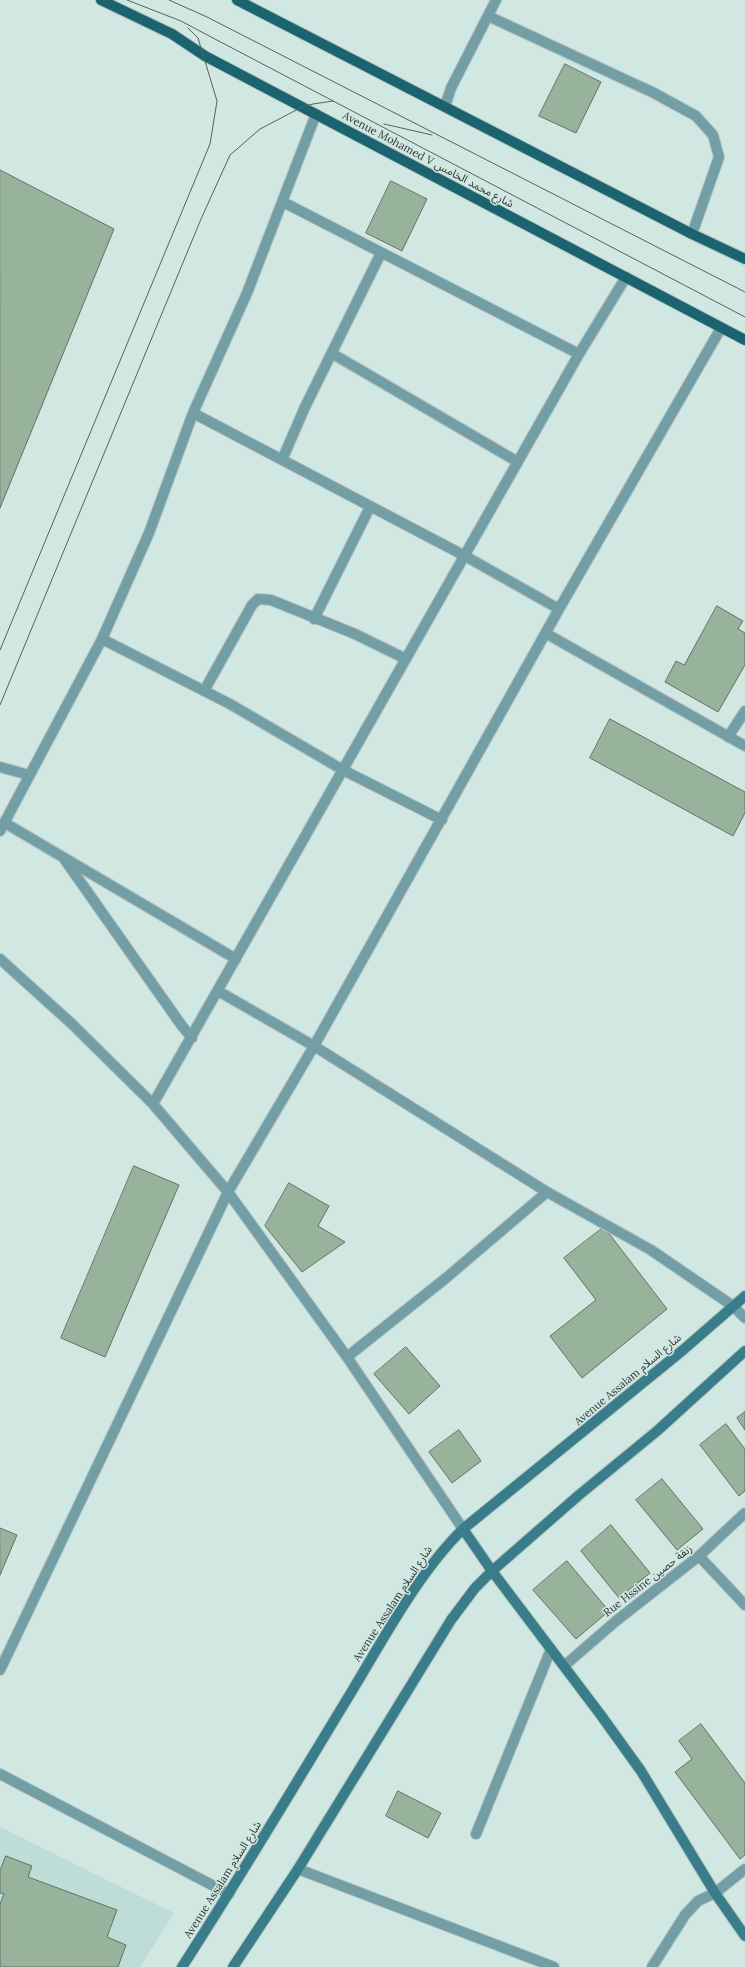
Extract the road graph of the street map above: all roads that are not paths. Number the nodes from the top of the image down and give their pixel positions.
1 (101, 0) edge
2 (236, 0) edge
3 (496, 0) edge
4 (488, 16) junction
5 (445, 106) junction
6 (316, 114) junction
7 (283, 202) junction
8 (692, 234) junction
9 (381, 253) junction
10 (745, 259) edge
11 (626, 277) junction
12 (721, 328) junction
13 (745, 340) edge
14 (332, 354) junction
15 (579, 354) junction
16 (193, 413) junction
17 (282, 460) junction
18 (518, 462) junction
19 (370, 507) junction
20 (465, 556) junction
21 (559, 609) junction
22 (314, 619) junction
23 (547, 634) junction
24 (102, 639) junction
25 (406, 659) junction
26 (204, 691) junction
27 (745, 711) edge
28 (728, 737) junction
29 (745, 746) edge
30 (0, 767) edge
31 (343, 770) junction
32 (30, 775) junction
33 (442, 820) junction
34 (2, 827) edge
35 (63, 856) junction
36 (0, 959) edge
37 (236, 959) junction
38 (218, 991) junction
39 (192, 1038) junction
40 (314, 1046) junction
41 (153, 1104) junction
42 (228, 1192) junction
43 (547, 1192) junction
44 (745, 1296) edge
45 (733, 1306) junction
46 (745, 1318) edge
47 (745, 1351) edge
48 (347, 1357) junction
49 (745, 1513) edge
50 (463, 1529) junction
51 (699, 1556) junction
52 (492, 1571) junction
53 (745, 1605) edge
54 (551, 1649) junction
55 (564, 1666) junction
56 (0, 1670) edge
57 (0, 1774) edge
58 (476, 1834) dead end
59 (298, 1868) junction
60 (745, 1869) edge
61 (714, 1893) junction
62 (230, 1894) junction
63 (745, 1936) edge
64 (182, 1967) edge
65 (233, 1967) edge
66 (554, 1967) edge
67 (652, 1967) edge

1 - 6 main road, Avenue Mohamed V شارع محمد الخامس
2 - 5 main road
3 - 4 street
4 - 5 street
4 - 8 street
5 - 8 main road
6 - 7 street
6 - 11 main road, Avenue Mohamed V شارع محمد الخامس
7 - 9 street
7 - 16 street
8 - 10 main road
9 - 14 street
9 - 15 street
11 - 12 main road, Avenue Mohamed V شارع محمد الخامس
11 - 15 street
12 - 13 main road, Avenue Mohamed V شارع محمد الخامس
12 - 21 street
14 - 17 street
14 - 18 street
15 - 18 street
16 - 17 street
16 - 24 street
17 - 19 street
18 - 20 street
19 - 20 street
19 - 22 street
20 - 21 street
20 - 25 street
21 - 23 street
22 - 25 street
22 - 26 street
23 - 28 street
23 - 33 street
24 - 26 street
24 - 32 street
25 - 31 street
26 - 31 street
27 - 28 street
28 - 29 street
30 - 32 street
31 - 33 street
31 - 37 street
32 - 34 street
33 - 40 street
34 - 35 street
35 - 37 street
35 - 39 street
36 - 41 street
37 - 38 street
38 - 39 street
38 - 40 street
39 - 41 street
40 - 42 street
40 - 43 street
41 - 42 street
42 - 48 street
42 - 56 street
43 - 45 street
43 - 48 street
44 - 45 street, Avenue Assalam شارع السلام
45 - 46 street
45 - 50 street, Avenue Assalam شارع السلام
47 - 52 street
48 - 50 street
49 - 51 street, Rue Hssine زنقة حصين
50 - 52 street
50 - 62 street, Avenue Assalam شارع السلام
51 - 53 street
51 - 55 street, Rue Hssine زنقة حصين
52 - 54 street
52 - 59 street
54 - 55 street
54 - 58 street
55 - 61 street
57 - 62 street
59 - 65 street
59 - 66 street
60 - 61 street
61 - 63 street
61 - 67 street
62 - 64 street, Avenue Assalam شارع السلام

